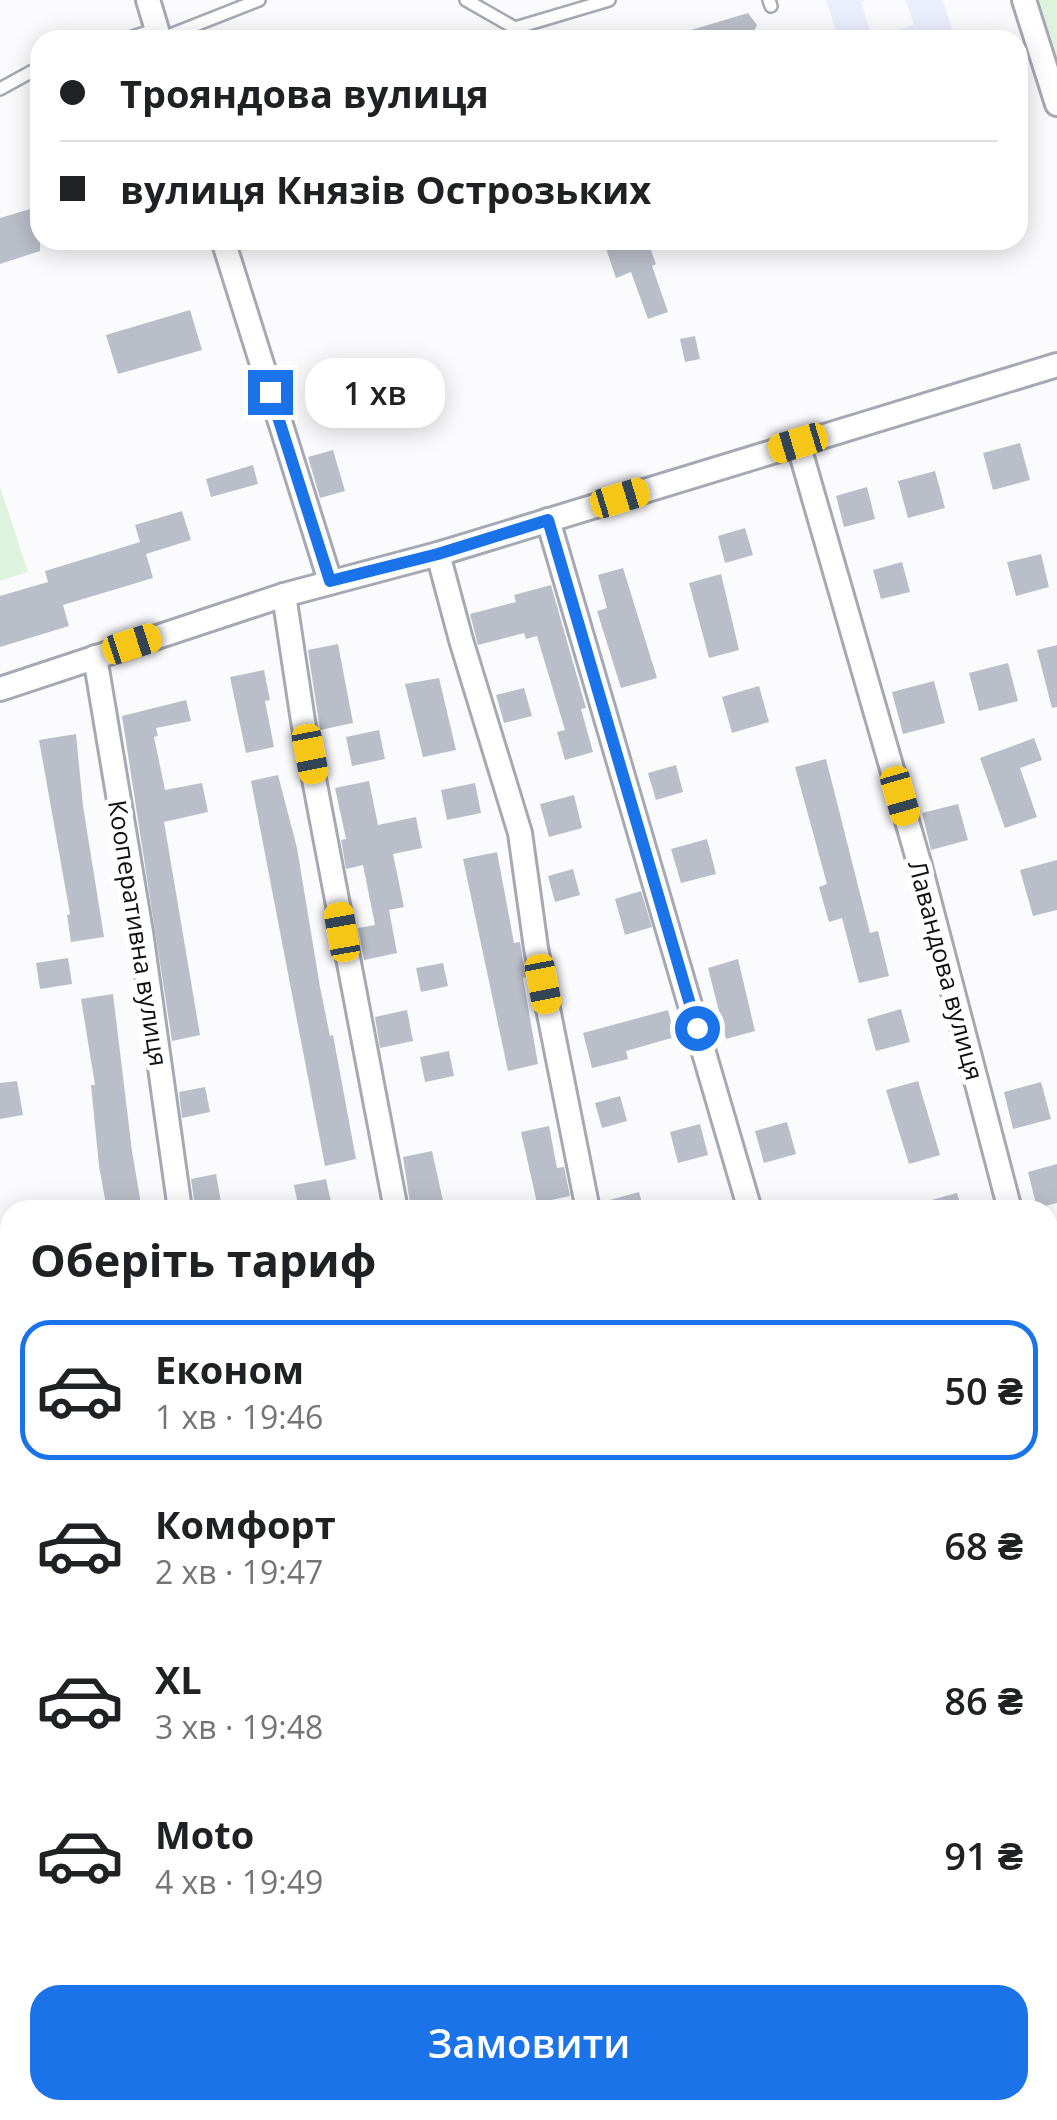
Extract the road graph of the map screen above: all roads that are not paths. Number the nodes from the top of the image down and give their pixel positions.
1 (148, 0) edge
2 (258, 0) edge
3 (466, 0) edge
4 (610, 0) edge
5 (1024, 0) edge
6 (157, 30) edge
7 (176, 30) edge
8 (30, 72) edge
9 (0, 89) edge
10 (1057, 104) edge
11 (226, 250) edge
12 (1057, 365) edge
13 (798, 443) junction
14 (548, 520) junction
15 (438, 554) junction
16 (330, 581) junction
17 (284, 595) junction
18 (95, 656) junction
19 (0, 689) edge
20 (179, 1200) edge
21 (394, 1200) edge
22 (586, 1200) edge
23 (747, 1200) edge
24 (1007, 1200) edge

1 - 6 street
2 - 7 lane
3 - 4 lane
5 - 10 street
8 - 9 lane
11 - 16 street
12 - 13 street
13 - 14 street
13 - 24 street, Лавандова вулиця
14 - 15 street
14 - 23 street
15 - 16 street
15 - 22 street
16 - 17 street
17 - 18 street
17 - 21 street
18 - 19 street
18 - 20 street, Кооперативна вулиця

